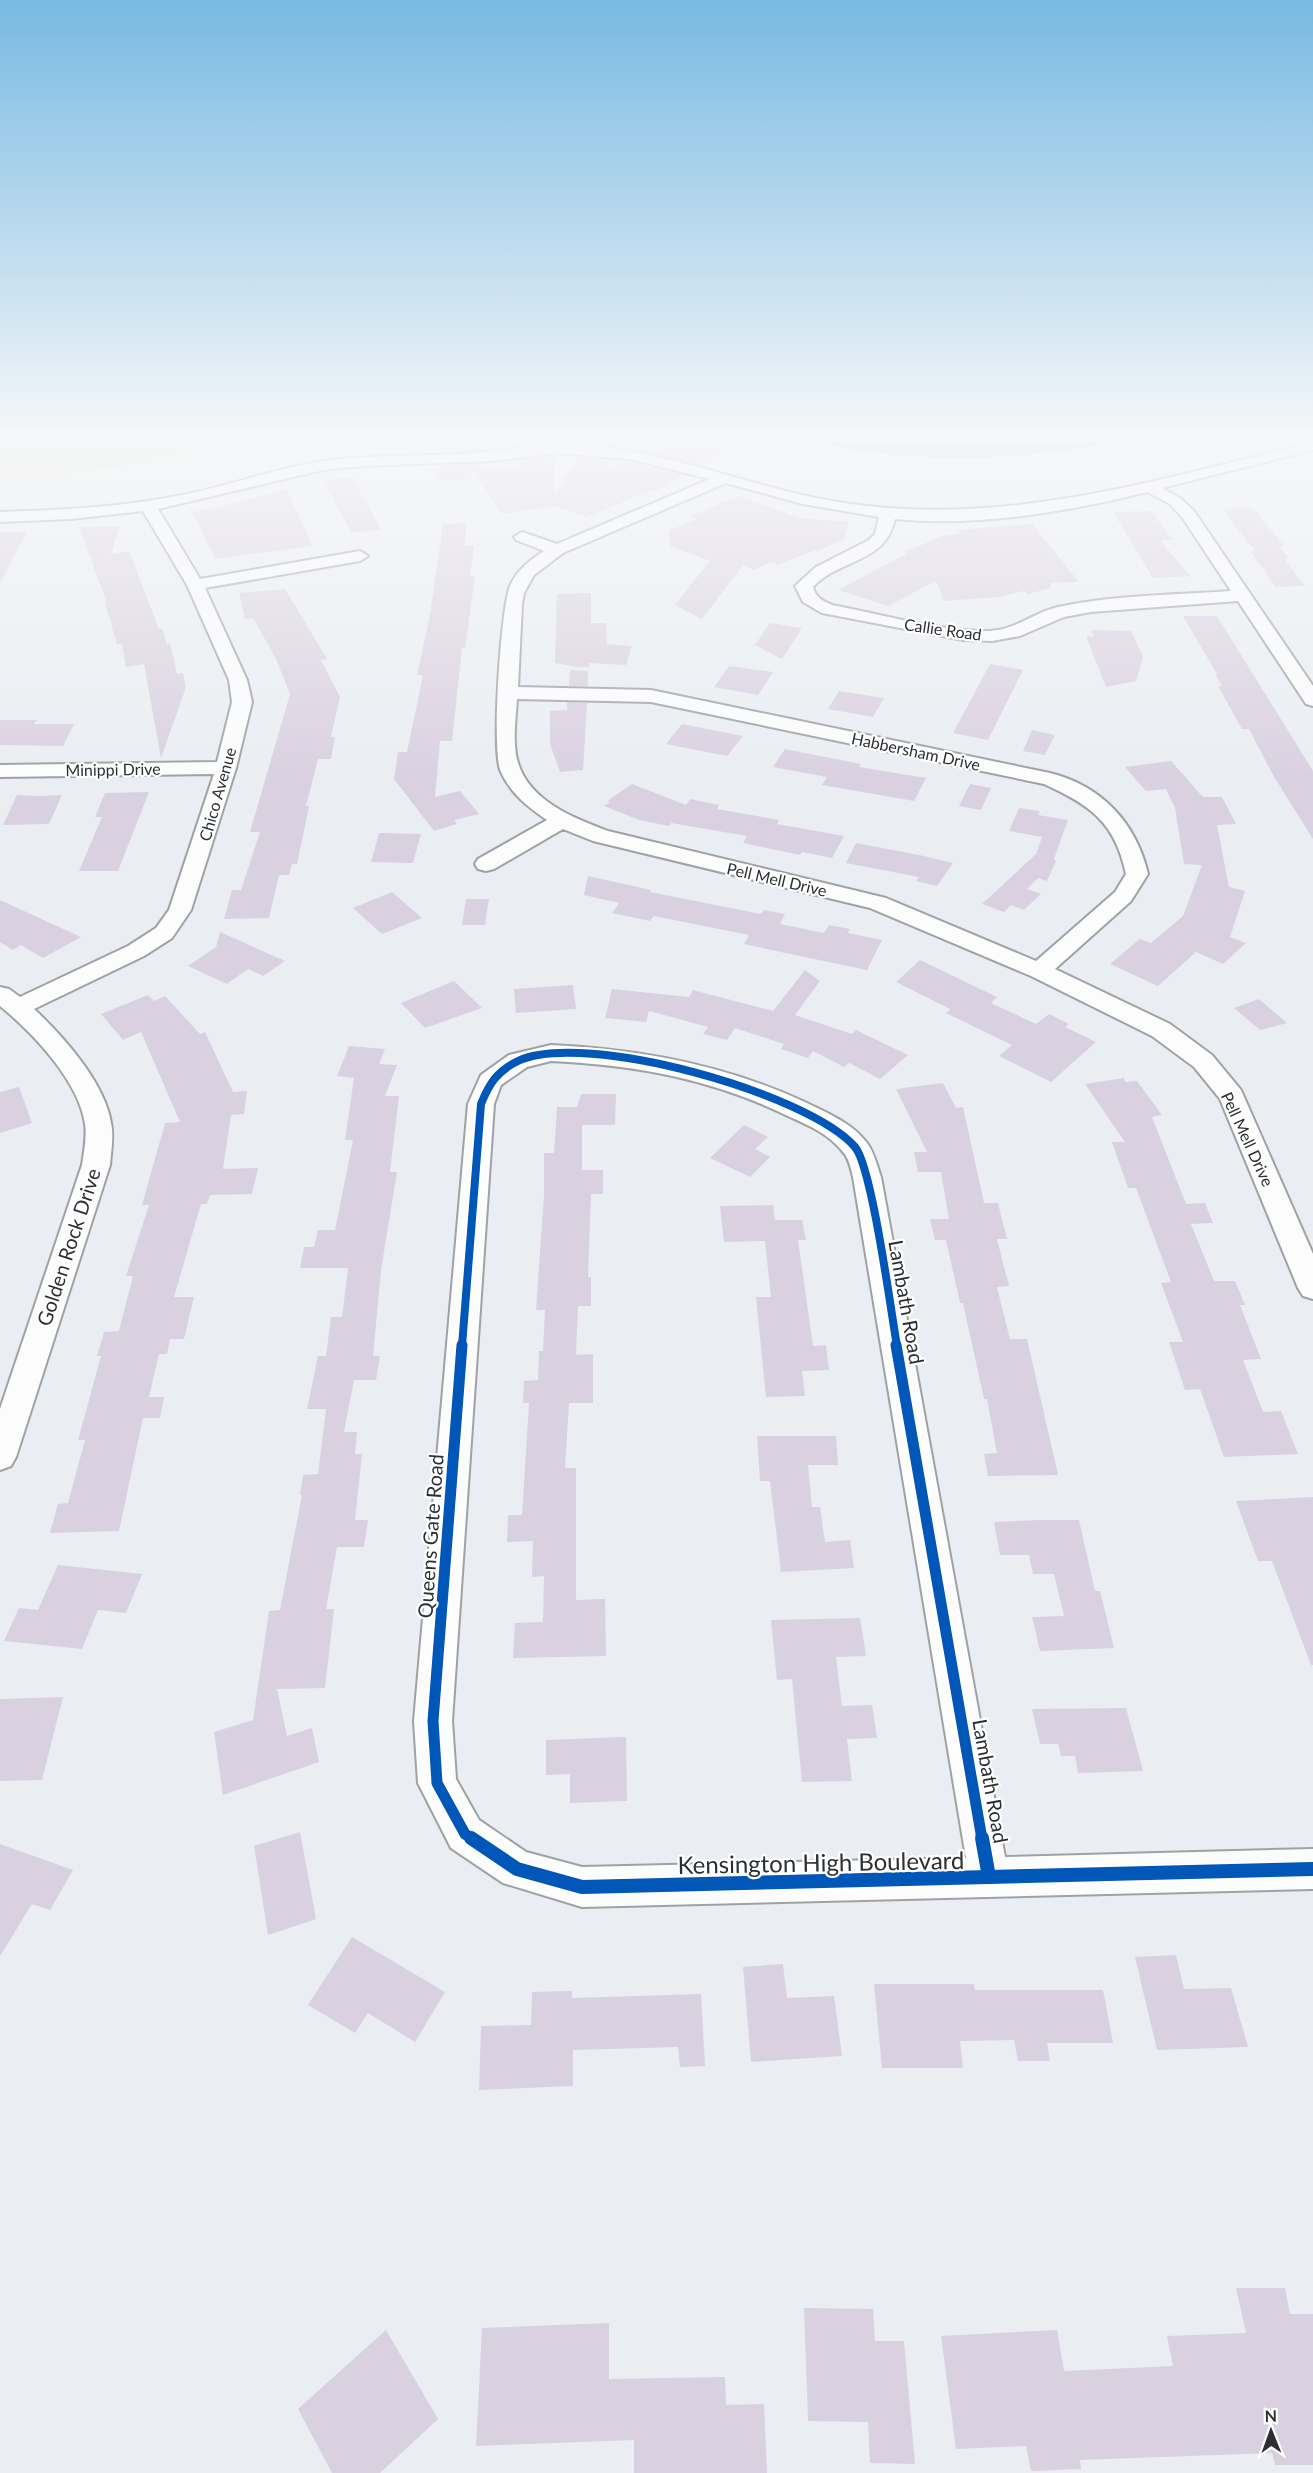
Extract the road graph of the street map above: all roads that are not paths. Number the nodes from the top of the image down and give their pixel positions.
1 (173, 548) edge
2 (553, 548) edge
3 (561, 548) edge
4 (869, 548) edge
5 (1211, 548) edge
6 (557, 550) junction
7 (360, 556) dead end
8 (195, 585) junction
9 (1243, 596) junction
10 (1014, 632) junction
11 (1032, 645) dead end
12 (508, 693) junction
13 (1313, 700) edge
14 (226, 768) junction
15 (0, 771) edge
16 (562, 821) junction
17 (486, 864) dead end
18 (1039, 971) junction
19 (9, 1001) edge
20 (482, 1104) joint
21 (1313, 1288) edge
22 (0, 1457) edge
23 (1313, 1869) edge
24 (989, 1877) junction
25 (582, 1887) joint

1 - 8 street, Chico Avenue
2 - 6 street
3 - 6 street, Pell Mell Drive
4 - 10 street, Callie Road
5 - 9 street
6 - 12 street, Pell Mell Drive
7 - 8 street
8 - 14 street, Chico Avenue
9 - 10 street, Callie Road
9 - 13 street
10 - 11 street
12 - 16 street, Pell Mell Drive
12 - 18 street, Habbersham Drive
14 - 15 street, Minippi Drive
14 - 19 street, Chico Avenue
16 - 17 street
16 - 18 street, Pell Mell Drive
18 - 21 street, Pell Mell Drive
19 - 22 street, Golden Rock Drive
20 - 24 street, Lambath Road
20 - 25 street, Queens Gate Road
23 - 24 street, Kensington High Boulevard
24 - 25 street, Kensington High Boulevard

